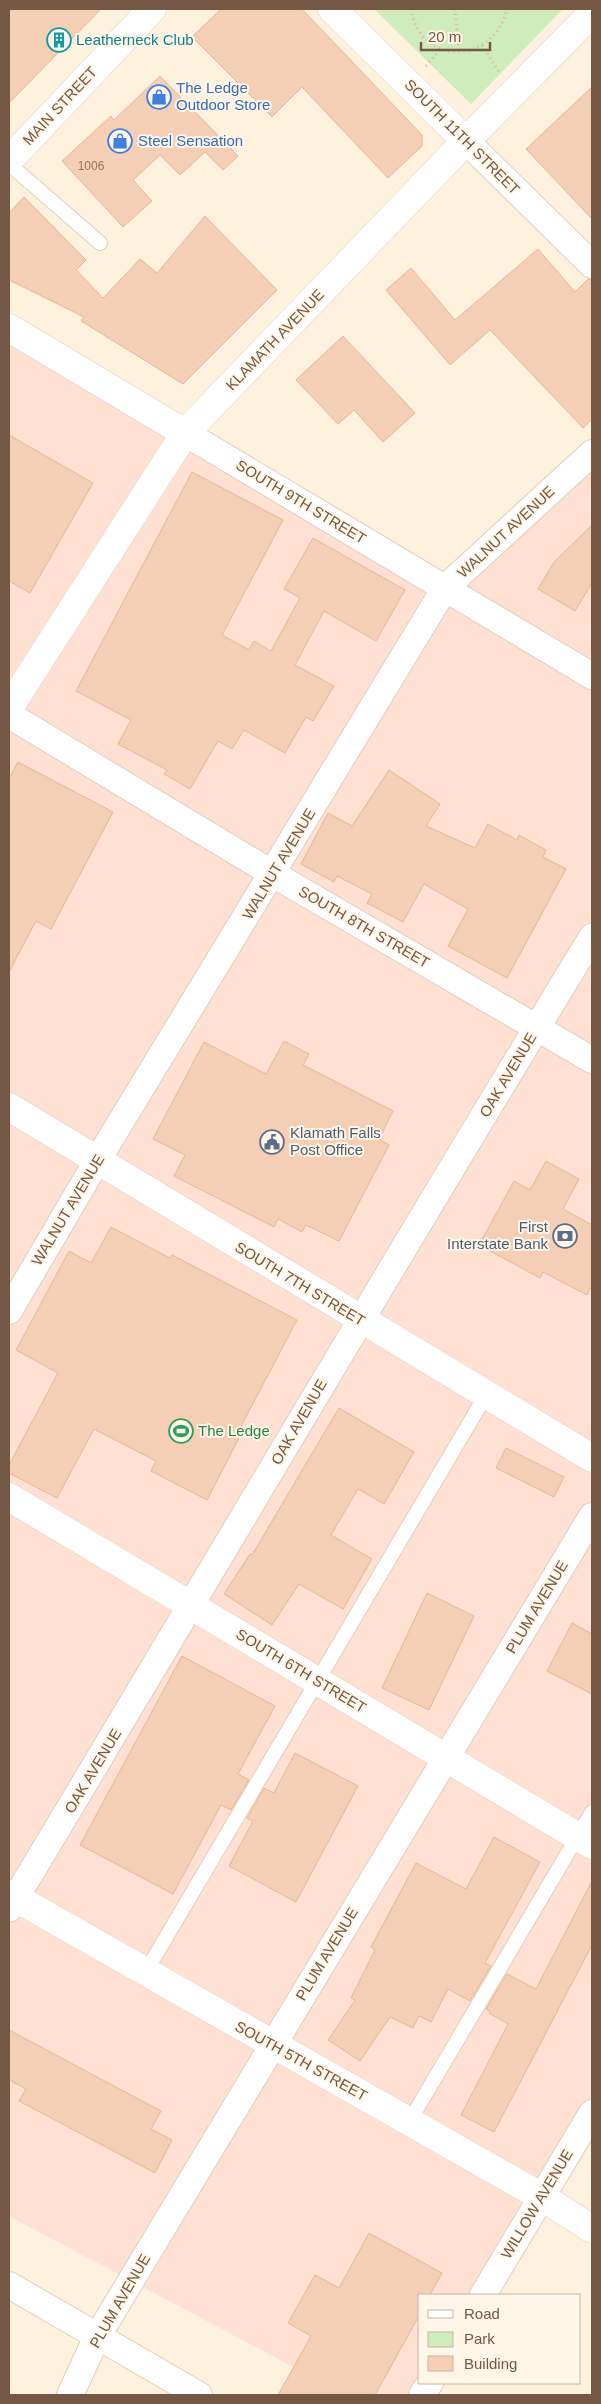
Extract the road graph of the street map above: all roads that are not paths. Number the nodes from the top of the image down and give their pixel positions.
1 (152, 9) edge
2 (332, 9) edge
3 (592, 13) edge
4 (466, 141) junction
5 (9, 162) edge
6 (100, 243) dead end
7 (592, 265) edge
8 (9, 328) edge
9 (185, 433) junction
10 (592, 453) edge
11 (445, 588) junction
12 (592, 676) edge
13 (9, 708) edge
14 (9, 715) edge
15 (274, 874) junction
16 (592, 937) edge
17 (536, 1027) junction
18 (592, 1060) edge
19 (9, 1107) edge
20 (97, 1161) junction
21 (9, 1311) edge
22 (360, 1320) junction
23 (486, 1394) junction
24 (592, 1458) edge
25 (9, 1497) edge
26 (592, 1516) edge
27 (191, 1606) junction
28 (317, 1681) junction
29 (445, 1757) junction
30 (592, 1812) edge
31 (585, 1841) edge
32 (11, 1901) edge
33 (145, 1973) junction
34 (272, 2046) junction
35 (592, 2113) edge
36 (409, 2122) junction
37 (542, 2197) junction
38 (592, 2229) edge
39 (9, 2284) edge
40 (484, 2294) edge
41 (96, 2337) junction
42 (429, 2384) edge
43 (70, 2395) edge
44 (199, 2395) edge
45 (422, 2395) edge

1 - 5 main road, MAIN STREET
2 - 4 main road, SOUTH 11TH STREET
3 - 4 main road, KLAMATH AVENUE
4 - 7 street, SOUTH 11TH STREET
4 - 9 main road, KLAMATH AVENUE
5 - 6 lane
8 - 9 main road, SOUTH 9TH STREET
9 - 11 street, SOUTH 9TH STREET
9 - 13 main road, KLAMATH AVENUE
10 - 11 street, WALNUT AVENUE
11 - 12 street, SOUTH 9TH STREET
11 - 15 street, WALNUT AVENUE
14 - 15 street, SOUTH 8TH STREET
15 - 17 street, SOUTH 8TH STREET
15 - 20 street, WALNUT AVENUE
16 - 17 street, OAK AVENUE
17 - 18 street, SOUTH 8TH STREET
17 - 22 street, OAK AVENUE
19 - 20 main road, SOUTH 7TH STREET
20 - 21 street, WALNUT AVENUE
20 - 22 main road, SOUTH 7TH STREET
22 - 23 main road, SOUTH 7TH STREET
22 - 27 street, OAK AVENUE
23 - 24 main road, SOUTH 7TH STREET
23 - 28 lane
25 - 27 main road, SOUTH 6TH STREET
26 - 29 street, PLUM AVENUE
27 - 28 main road, SOUTH 6TH STREET
27 - 32 street, OAK AVENUE
28 - 29 main road, SOUTH 6TH STREET
28 - 33 lane
29 - 31 main road, SOUTH 6TH STREET
29 - 34 street, PLUM AVENUE
30 - 31 lane
31 - 36 lane
32 - 33 main road, SOUTH 5TH STREET
33 - 34 main road, SOUTH 5TH STREET
34 - 36 main road, SOUTH 5TH STREET
34 - 41 street, PLUM AVENUE
35 - 37 street, WILLOW AVENUE
36 - 37 main road, SOUTH 5TH STREET
37 - 38 main road, SOUTH 5TH STREET
37 - 40 street, WILLOW AVENUE
39 - 41 street
41 - 43 street, PLUM AVENUE
41 - 44 street
42 - 45 street

